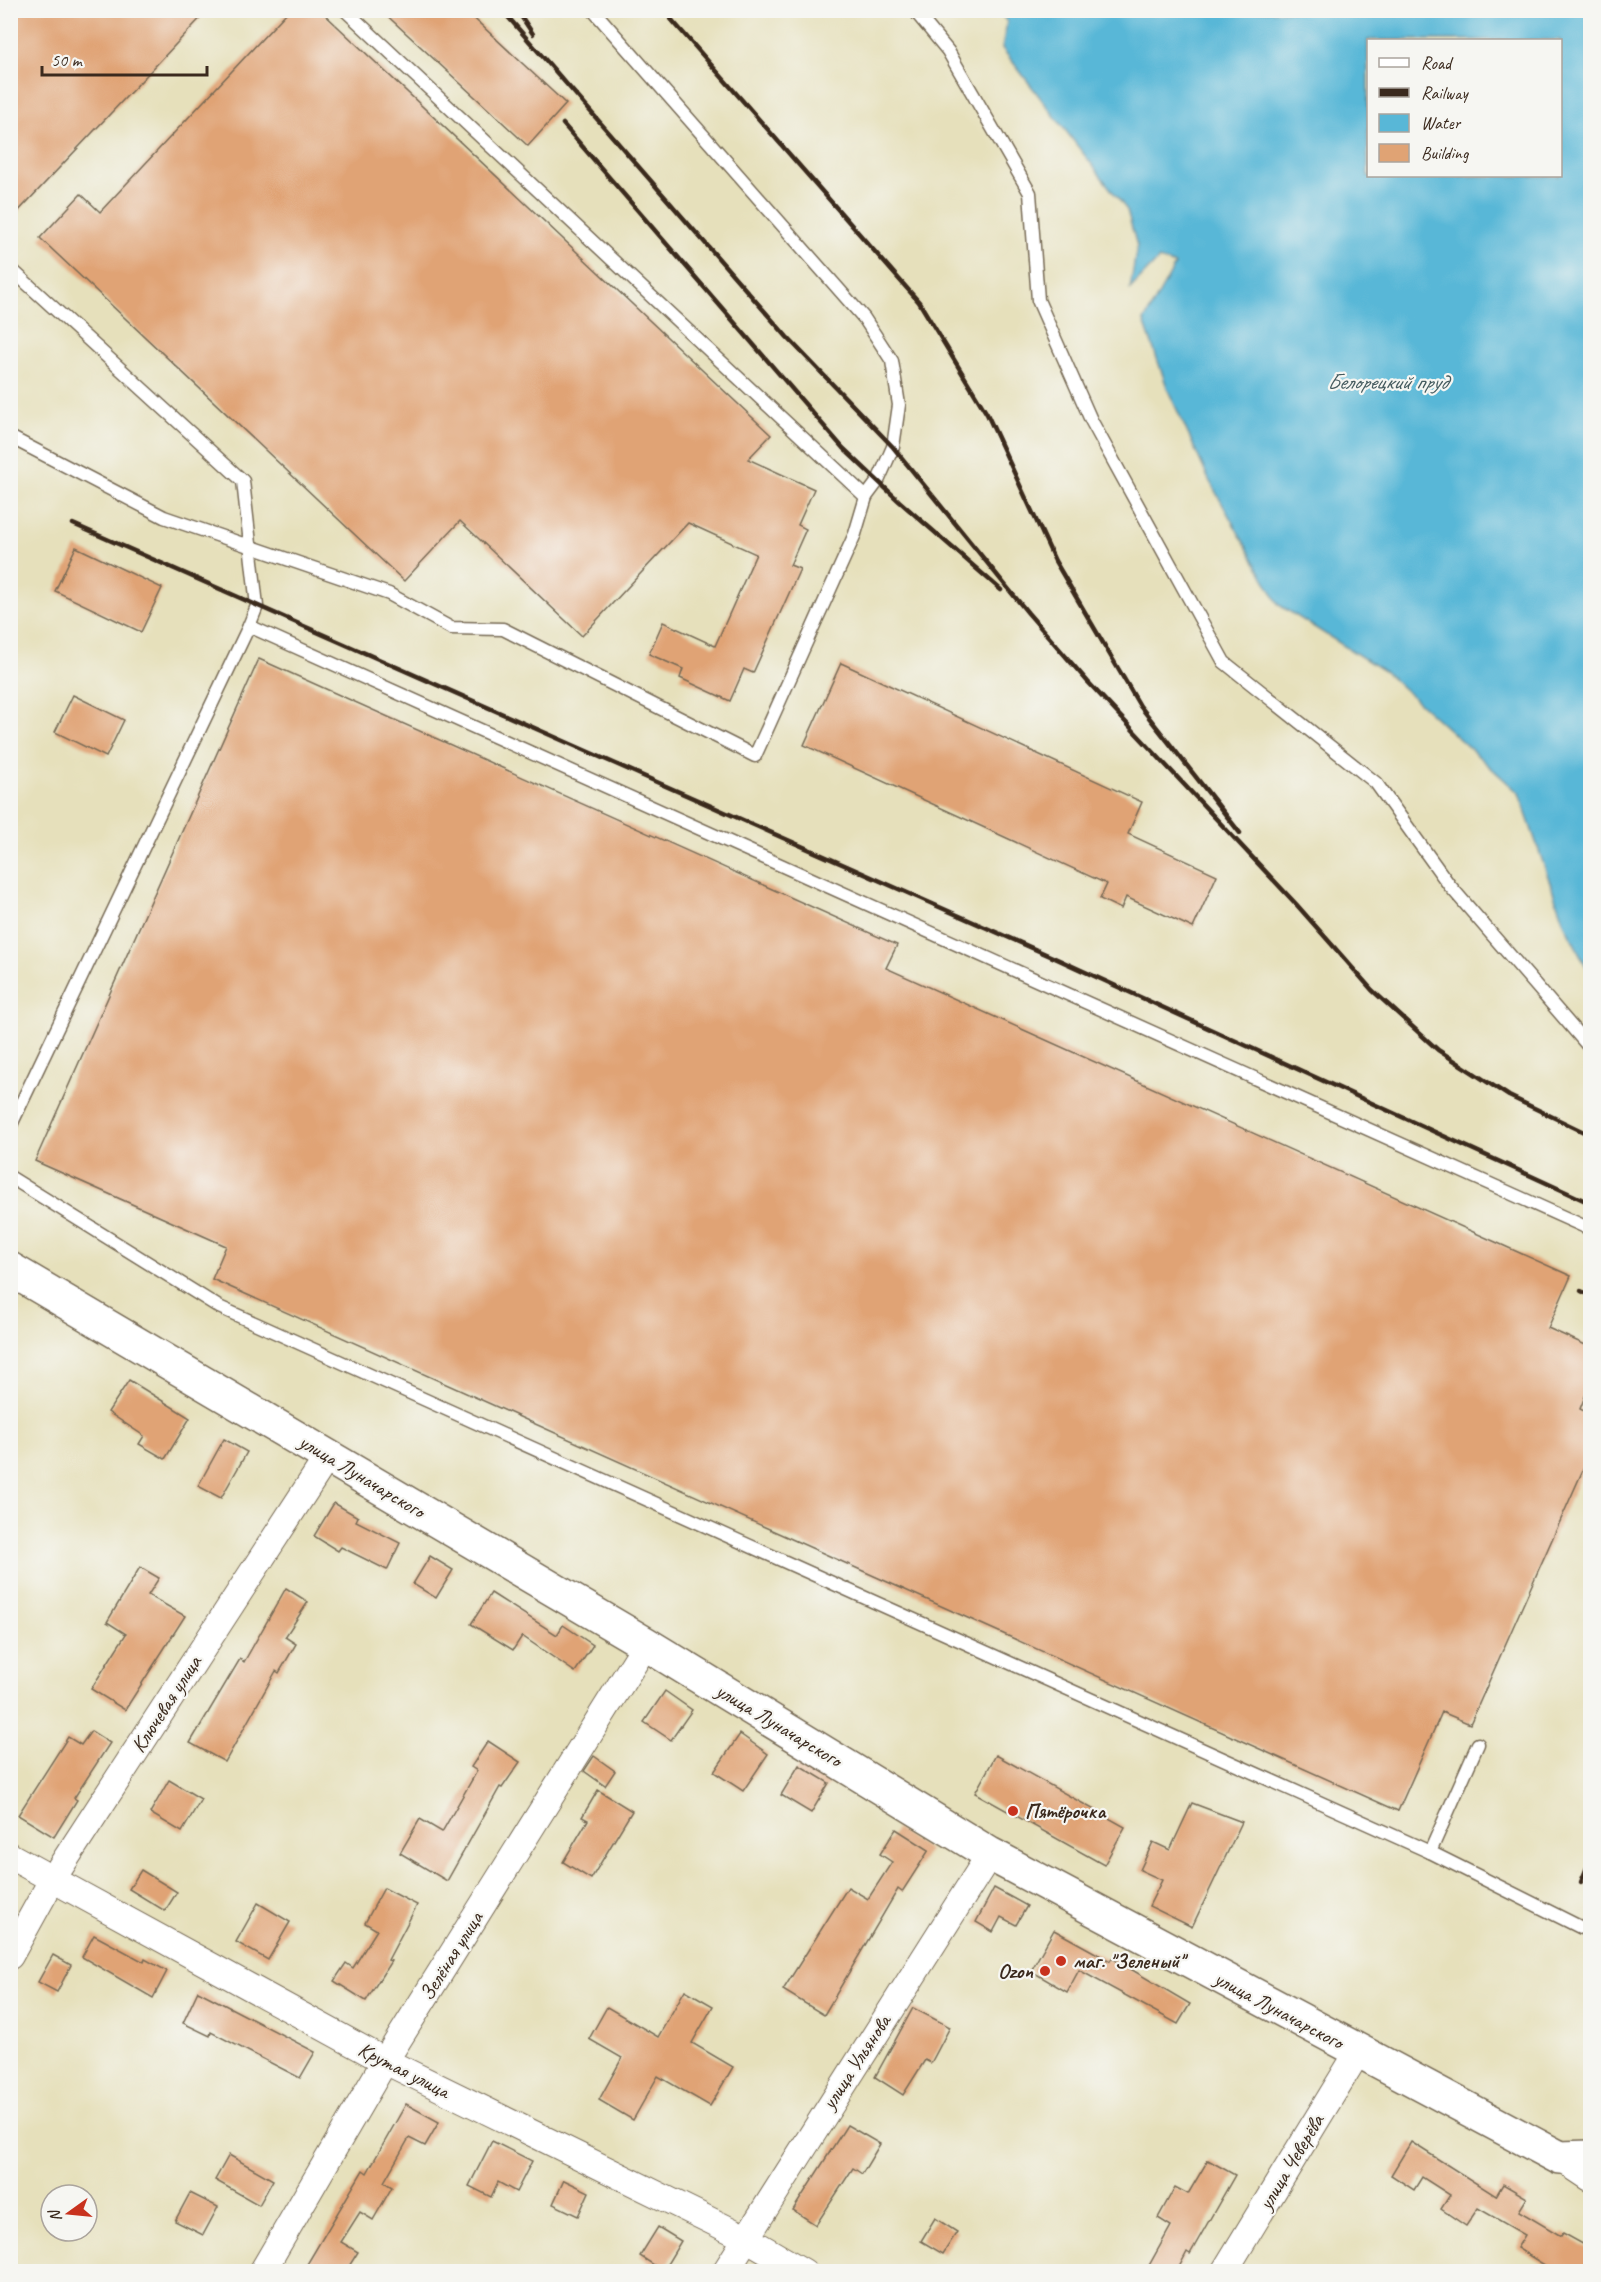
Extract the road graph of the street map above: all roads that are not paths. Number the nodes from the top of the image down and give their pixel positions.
1 (345, 10) edge
2 (593, 10) edge
3 (914, 10) edge
4 (10, 268) edge
5 (10, 437) edge
6 (866, 497) junction
7 (251, 547) junction
8 (249, 626) junction
9 (1590, 1048) edge
10 (10, 1127) edge
11 (10, 1177) edge
12 (1590, 1229) edge
13 (10, 1269) edge
14 (328, 1456) junction
15 (646, 1644) junction
16 (1478, 1744) dead end
17 (1430, 1852) junction
18 (990, 1854) junction
19 (10, 1856) edge
20 (52, 1880) junction
21 (1590, 1932) edge
22 (10, 1956) edge
23 (1358, 2052) junction
24 (385, 2061) junction
25 (1575, 2157) edge
26 (1590, 2178) edge
27 (744, 2237) junction
28 (261, 2271) edge
29 (725, 2271) edge
30 (804, 2271) edge
31 (1224, 2271) edge

1 - 6 lane
2 - 6 lane
3 - 9 lane
4 - 7 lane
5 - 7 lane
6 - 7 lane
7 - 8 lane
8 - 10 lane
8 - 12 lane
11 - 17 lane
13 - 14 street, улица Луначарского
14 - 15 street, улица Луначарского
14 - 20 street, Ключевая улица
15 - 18 street, улица Луначарского
15 - 24 street, Зелёная улица
16 - 17 lane
17 - 21 lane
18 - 23 street, улица Луначарского
18 - 27 street, улица Ульянова
19 - 20 street, Крутая улица
20 - 22 street, Ключевая улица
20 - 24 street, Крутая улица
23 - 25 street, улица Луначарского
23 - 31 street, улица Чеверёва
24 - 27 street, Крутая улица
24 - 28 street, Зелёная улица
25 - 26 street, улица Луначарского
27 - 29 street, улица Ульянова
27 - 30 street, Крутая улица

